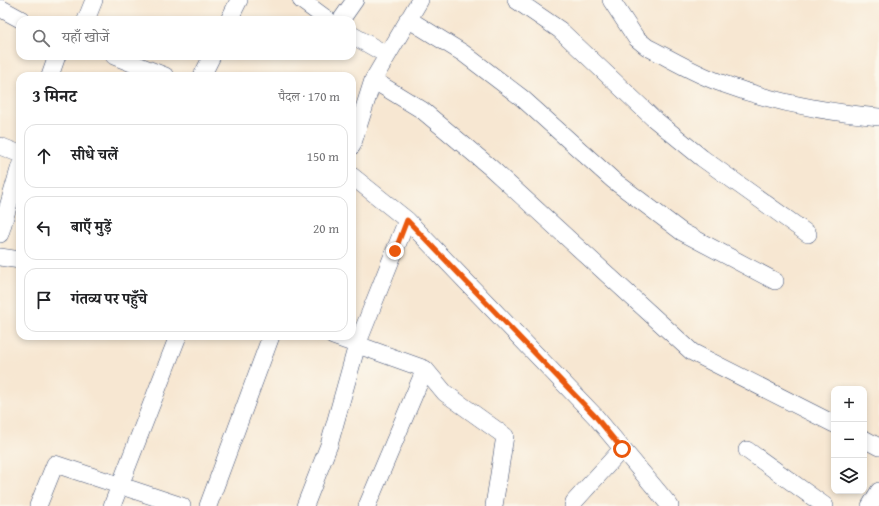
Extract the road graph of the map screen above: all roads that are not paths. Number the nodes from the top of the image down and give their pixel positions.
1 (4, 0) edge
2 (94, 0) edge
3 (239, 0) edge
4 (300, 0) edge
5 (355, 0) edge
6 (420, 0) edge
7 (516, 0) edge
8 (611, 0) edge
9 (0, 9) edge
10 (88, 16) edge
11 (231, 16) edge
12 (322, 16) edge
13 (344, 16) edge
14 (16, 17) edge
15 (408, 19) junction
16 (356, 37) edge
17 (387, 55) junction
18 (55, 60) edge
19 (119, 60) edge
20 (210, 60) edge
21 (132, 70) edge
22 (51, 72) edge
23 (143, 72) edge
24 (204, 72) edge
25 (373, 80) junction
26 (879, 117) edge
27 (356, 133) edge
28 (0, 146) edge
29 (16, 152) edge
30 (356, 179) edge
31 (16, 180) edge
32 (407, 220) junction
33 (0, 234) edge
34 (808, 234) dead end
35 (0, 257) edge
36 (16, 259) edge
37 (775, 281) dead end
38 (176, 340) edge
39 (270, 340) edge
40 (344, 340) edge
41 (357, 345) junction
42 (425, 369) junction
43 (831, 422) edge
44 (867, 440) edge
45 (879, 446) edge
46 (622, 449) junction
47 (747, 450) dead end
48 (121, 486) junction
49 (879, 491) edge
50 (38, 506) edge
51 (112, 506) edge
52 (182, 506) edge
53 (208, 506) edge
54 (305, 506) edge
55 (367, 506) edge
56 (494, 506) edge
57 (573, 506) edge
58 (670, 506) edge
59 (825, 506) edge
60 (870, 506) edge

1 - 9 street
2 - 10 street
3 - 11 street
4 - 12 street
5 - 13 street
6 - 15 street
7 - 34 street
8 - 26 street
9 - 14 street
15 - 17 street
15 - 37 street
16 - 17 street
17 - 25 street
18 - 22 street
19 - 21 street
20 - 24 street
21 - 23 street
25 - 27 street
25 - 43 street
28 - 29 street
30 - 32 street
31 - 33 street
32 - 41 street
32 - 46 street
35 - 36 street
38 - 48 street
39 - 53 street
40 - 41 street
41 - 42 street
41 - 54 street
42 - 55 street
42 - 56 street
44 - 45 street
46 - 57 street
46 - 58 street
47 - 59 street
48 - 50 street
48 - 51 street
48 - 52 street
49 - 60 street

